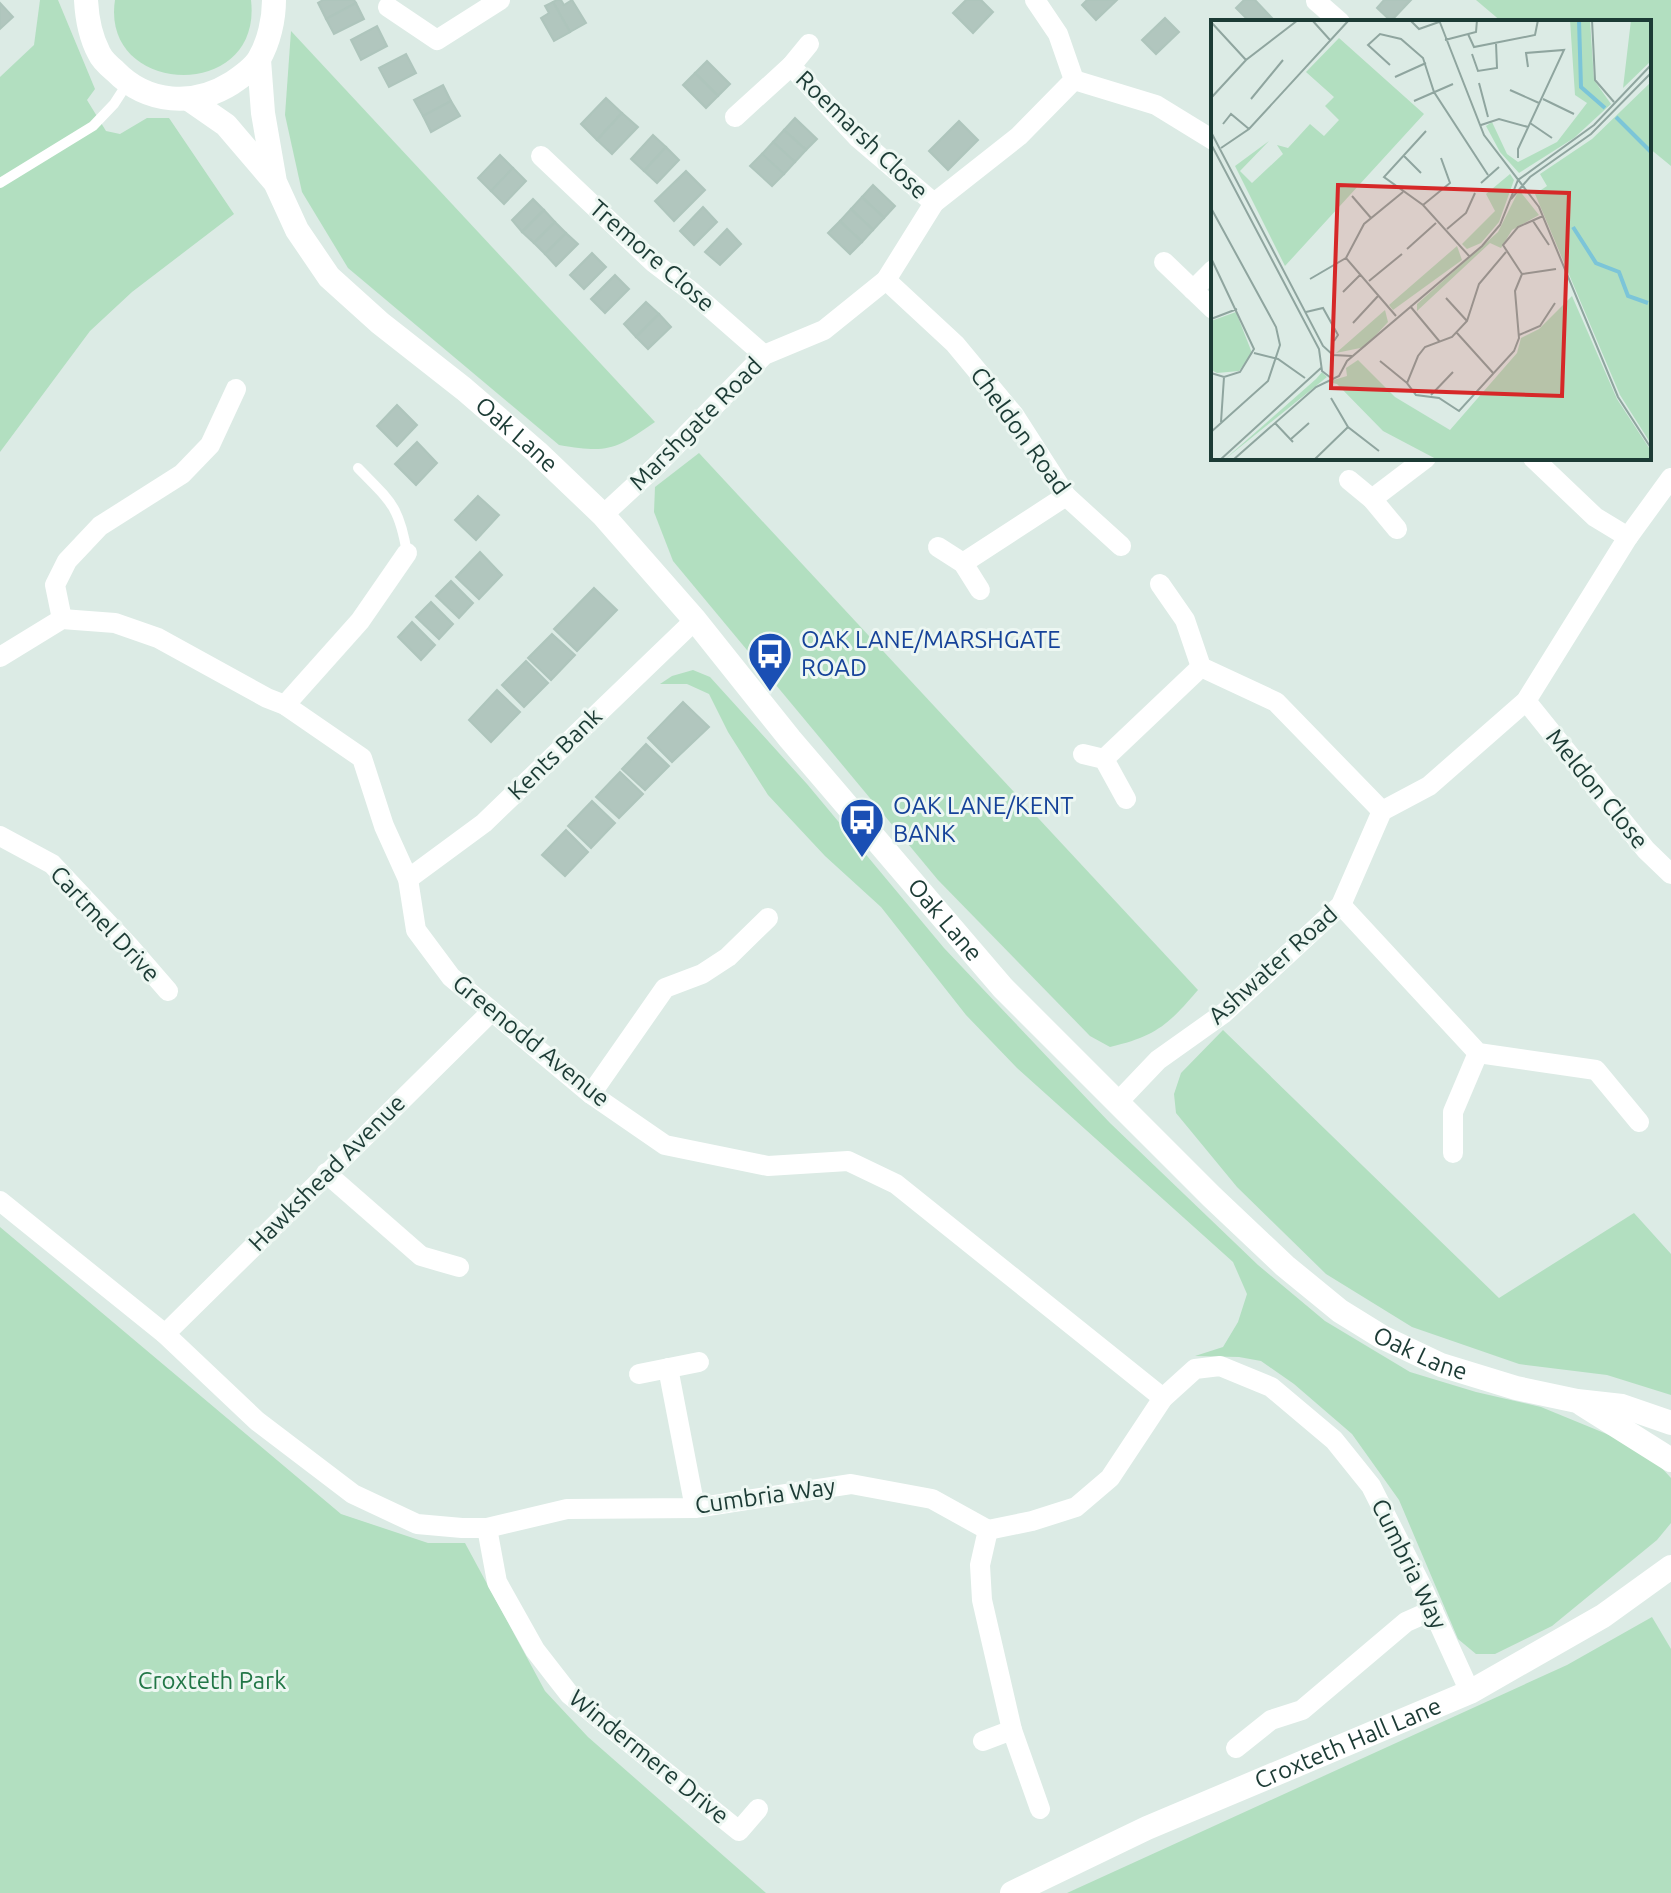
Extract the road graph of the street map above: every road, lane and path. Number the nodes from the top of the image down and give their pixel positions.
1 (86, 0) edge
2 (500, 0) edge
3 (1035, 0) edge
4 (275, 1) edge
5 (1316, 1) edge
6 (388, 7) dead end
7 (1334, 20) edge
8 (809, 44) dead end
9 (259, 60) junction
10 (791, 66) junction
11 (1074, 80) junction
12 (127, 84) junction
13 (190, 100) junction
14 (735, 117) dead end
15 (1211, 139) edge
16 (541, 156) dead end
17 (275, 182) junction
18 (0, 183) edge
19 (934, 203) junction
20 (1164, 262) dead end
21 (1211, 272) edge
22 (886, 280) junction
23 (1193, 290) junction
24 (1211, 307) edge
25 (764, 355) junction
26 (236, 389) dead end
27 (1423, 460) edge
28 (1535, 460) edge
29 (358, 468) dead end
30 (1671, 478) edge
31 (1349, 480) dead end
32 (1066, 496) junction
33 (1372, 499) junction
34 (603, 515) junction
35 (1397, 529) dead end
36 (1628, 537) junction
37 (1121, 546) dead end
38 (938, 547) dead end
39 (407, 553) joint
40 (963, 563) junction
41 (1160, 584) dead end
42 (980, 590) dead end
43 (62, 619) junction
44 (695, 620) junction
45 (0, 657) edge
46 (1201, 667) junction
47 (1526, 701) junction
48 (285, 705) junction
49 (1083, 754) dead end
50 (1104, 759) junction
51 (1126, 799) dead end
52 (1382, 811) junction
53 (0, 836) edge
54 (1671, 874) edge
55 (408, 879) junction
56 (1341, 905) junction
57 (768, 918) dead end
58 (168, 991) dead end
59 (491, 1012) junction
60 (1478, 1053) junction
61 (591, 1094) junction
62 (1117, 1103) junction
63 (1639, 1122) dead end
64 (1453, 1153) dead end
65 (326, 1173) junction
66 (0, 1201) edge
67 (459, 1267) dead end
68 (165, 1334) junction
69 (699, 1362) dead end
70 (668, 1368) junction
71 (639, 1374) dead end
72 (1163, 1398) junction
73 (1577, 1401) junction
74 (1671, 1423) edge
75 (1671, 1460) edge
76 (695, 1508) junction
77 (487, 1528) junction
78 (988, 1530) junction
79 (1671, 1567) edge
80 (1433, 1610) junction
81 (1470, 1692) junction
82 (1012, 1730) junction
83 (983, 1741) dead end
84 (1236, 1748) dead end
85 (758, 1809) dead end
86 (1040, 1809) dead end
87 (1012, 1893) edge

1 - 12 street
2 - 6 street
3 - 11 street
4 - 9 street
5 - 7 street
8 - 10 street, Roemarsh Close
9 - 13 street
9 - 17 street, Oak Lane
10 - 14 street, Roemarsh Close
10 - 19 street, Roemarsh Close
11 - 15 street
11 - 19 street, Marshgate Road
12 - 13 street
12 - 18 lane
13 - 17 street, Oak Lane
16 - 25 street, Tremore Close
17 - 34 street, Oak Lane
19 - 22 street, Marshgate Road
20 - 23 street
21 - 23 street
22 - 25 street, Marshgate Road
22 - 32 street, Cheldon Road
23 - 24 street
25 - 34 street, Marshgate Road
26 - 43 street
27 - 33 street
28 - 36 street
29 - 39 lane
30 - 36 street
31 - 33 street
32 - 37 street, Cheldon Road
32 - 40 street
33 - 35 street
34 - 44 street, Oak Lane
36 - 47 street
38 - 40 street
39 - 48 street
40 - 42 street
41 - 46 street
43 - 45 street
43 - 48 street, Greenodd Avenue
44 - 55 street, Kents Bank
44 - 62 street, Oak Lane
46 - 50 street
46 - 52 street
47 - 52 street
47 - 54 street, Meldon Close
48 - 55 street, Greenodd Avenue
49 - 50 street
50 - 51 street
52 - 56 street, Ashwater Road
53 - 58 street, Cartmel Drive
55 - 59 street, Greenodd Avenue
56 - 60 street
56 - 62 street, Ashwater Road
57 - 61 street
59 - 61 street, Greenodd Avenue
59 - 65 street, Hawkshead Avenue
60 - 63 street
60 - 64 street
61 - 72 street, Greenodd Avenue
62 - 73 street, Oak Lane
65 - 67 street
65 - 68 street, Hawkshead Avenue
66 - 68 street, Cumbria Way
68 - 77 street, Cumbria Way
69 - 70 street
70 - 71 street
70 - 76 street
72 - 78 street, Cumbria Way
72 - 80 street, Cumbria Way
73 - 74 street, Oak Lane
73 - 75 street, Oak Lane
76 - 77 street, Cumbria Way
76 - 78 street, Cumbria Way
77 - 85 street, Windermere Drive
78 - 82 street
79 - 81 street, Croxteth Hall Lane
80 - 81 street, Cumbria Way
80 - 84 street
81 - 87 street, Croxteth Hall Lane
82 - 83 street
82 - 86 street

